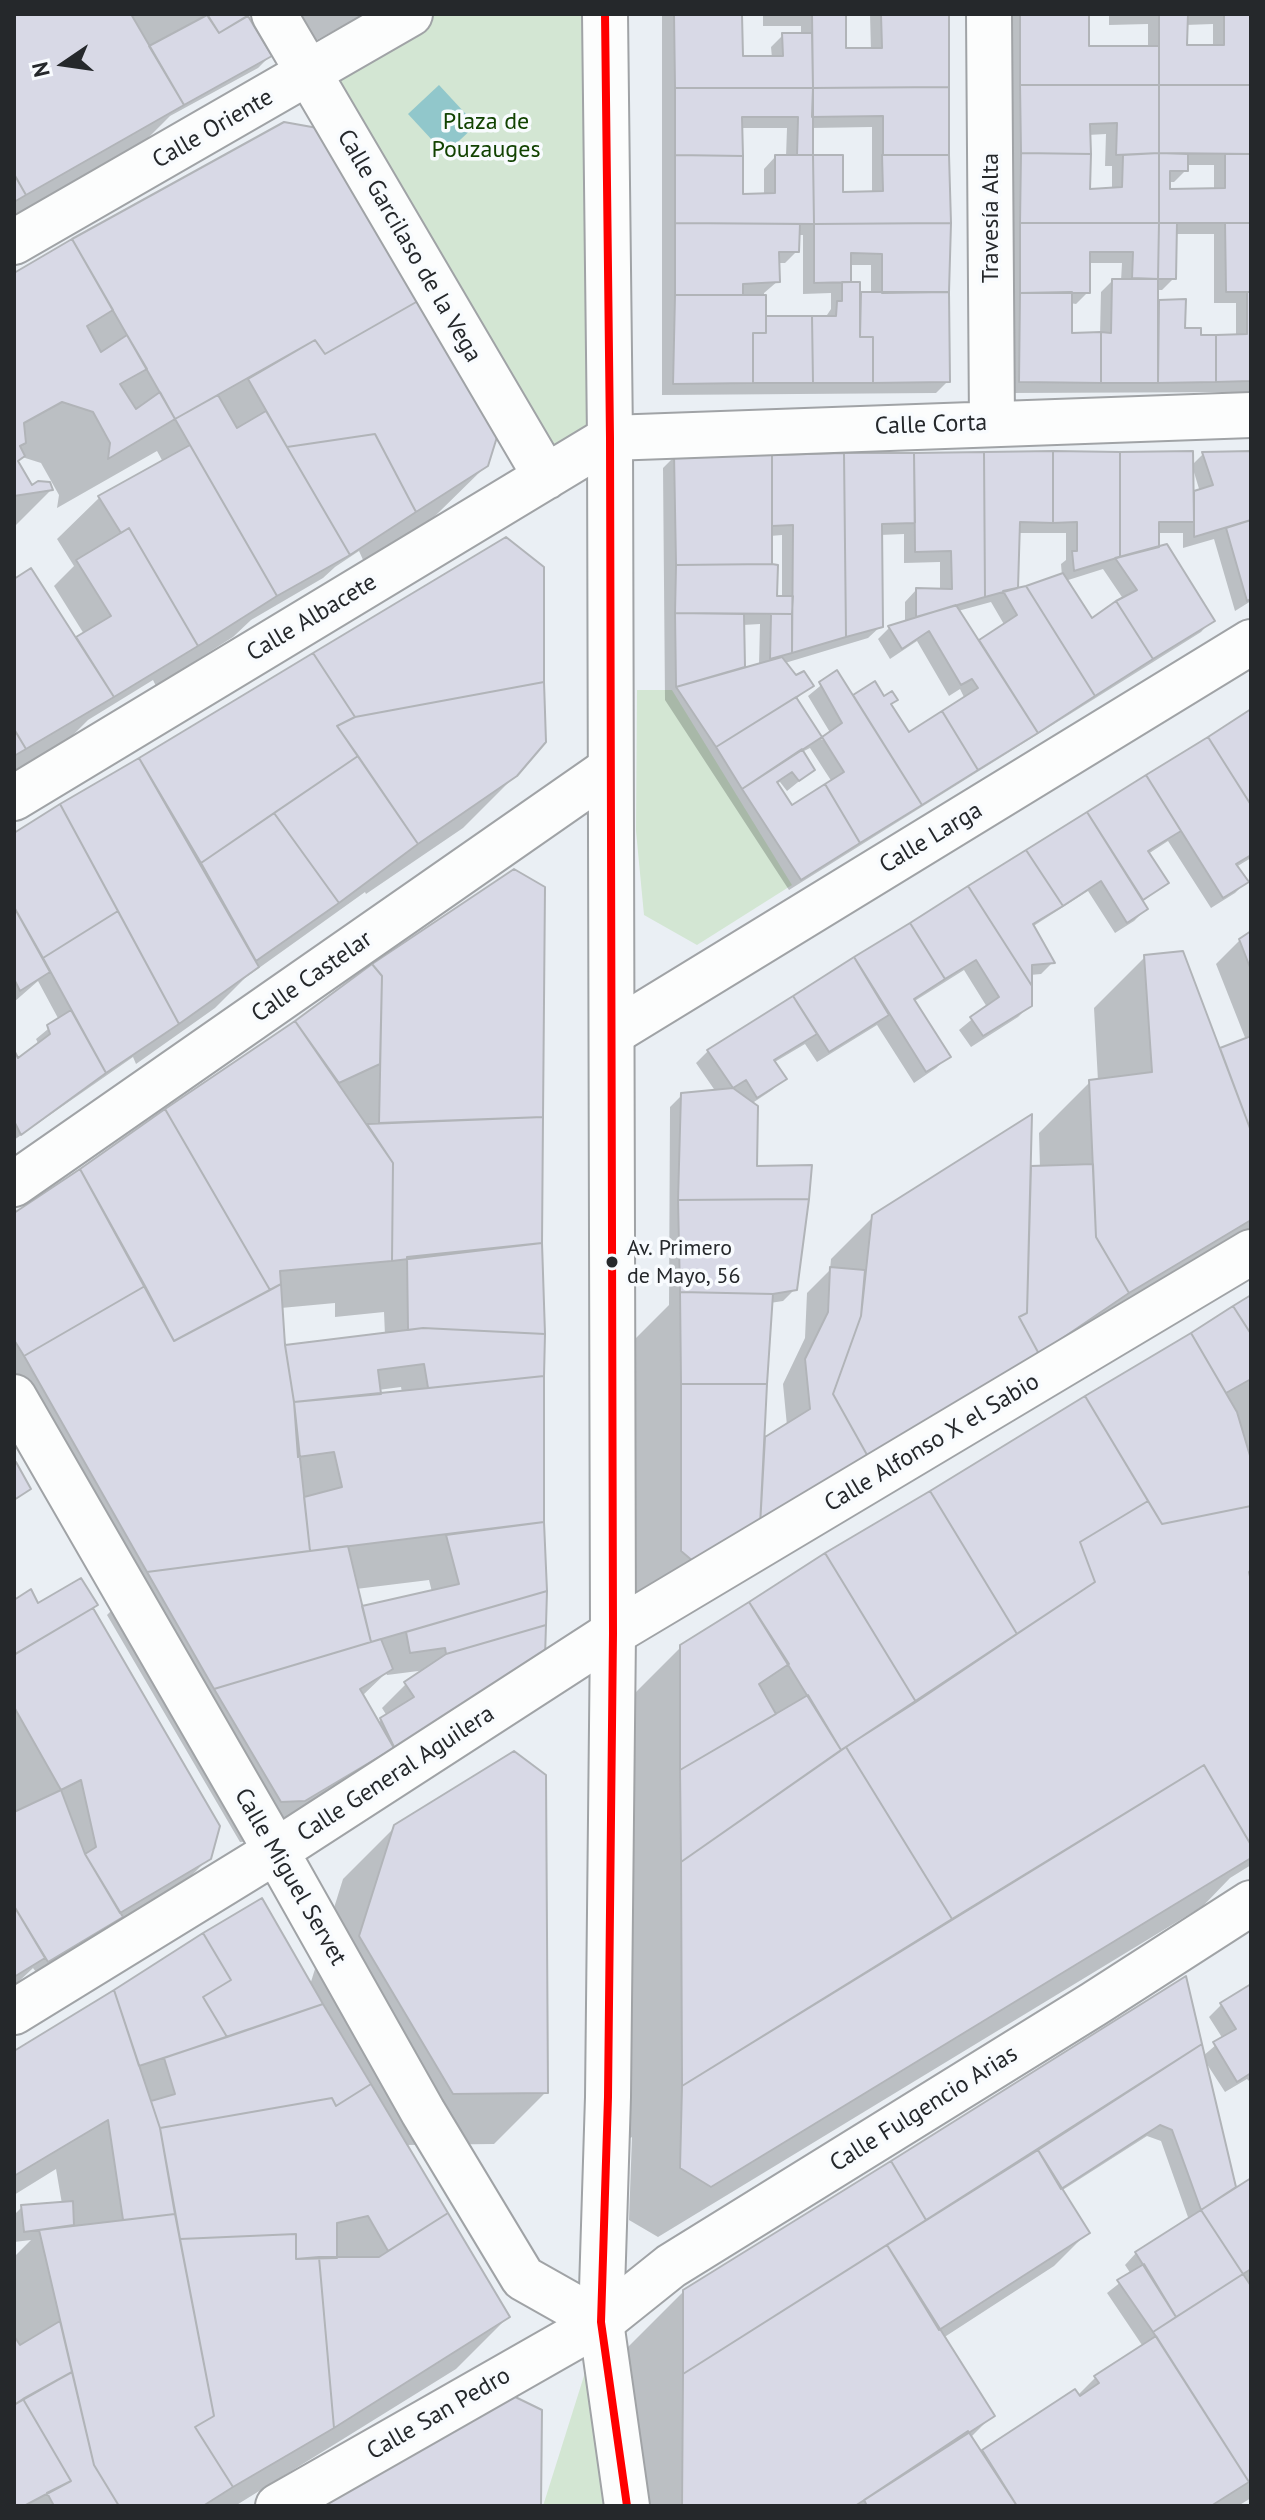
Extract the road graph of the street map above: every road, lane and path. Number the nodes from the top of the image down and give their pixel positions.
1 (274, 14) edge
2 (410, 14) edge
3 (605, 14) edge
4 (989, 14) edge
5 (309, 74) junction
6 (14, 242) edge
7 (1251, 415) edge
8 (992, 422) junction
9 (610, 438) junction
10 (533, 485) junction
11 (1251, 642) edge
12 (610, 769) junction
13 (14, 798) edge
14 (612, 1033) junction
15 (14, 1184) edge
16 (1251, 1252) edge
17 (14, 1397) edge
18 (613, 1633) junction
19 (276, 1851) junction
20 (1251, 1903) edge
21 (14, 2012) edge
22 (601, 2322) junction
23 (278, 2506) edge
24 (627, 2506) edge

1 - 5 street, Calle Garcilaso de la Vega
2 - 5 street, Calle Oriente
3 - 9 street
4 - 8 street, Travesía Alta
5 - 6 street, Calle Oriente
5 - 10 street, Calle Garcilaso de la Vega
7 - 8 street, Calle Corta
8 - 9 street, Calle Corta
9 - 10 street, Calle Albacete
9 - 12 street
10 - 13 street, Calle Albacete
11 - 14 street, Calle Larga
12 - 14 street
12 - 15 street, Calle Castelar
14 - 18 street
16 - 18 street, Calle Alfonso X el Sabio
17 - 19 street, Calle Miguel Servet
18 - 19 street, Calle General Aguilera
18 - 22 street
19 - 21 street, Calle General Aguilera
19 - 22 street, Calle Miguel Servet
20 - 22 street, Calle Fulgencio Arias
22 - 23 street, Calle San Pedro
22 - 24 street

